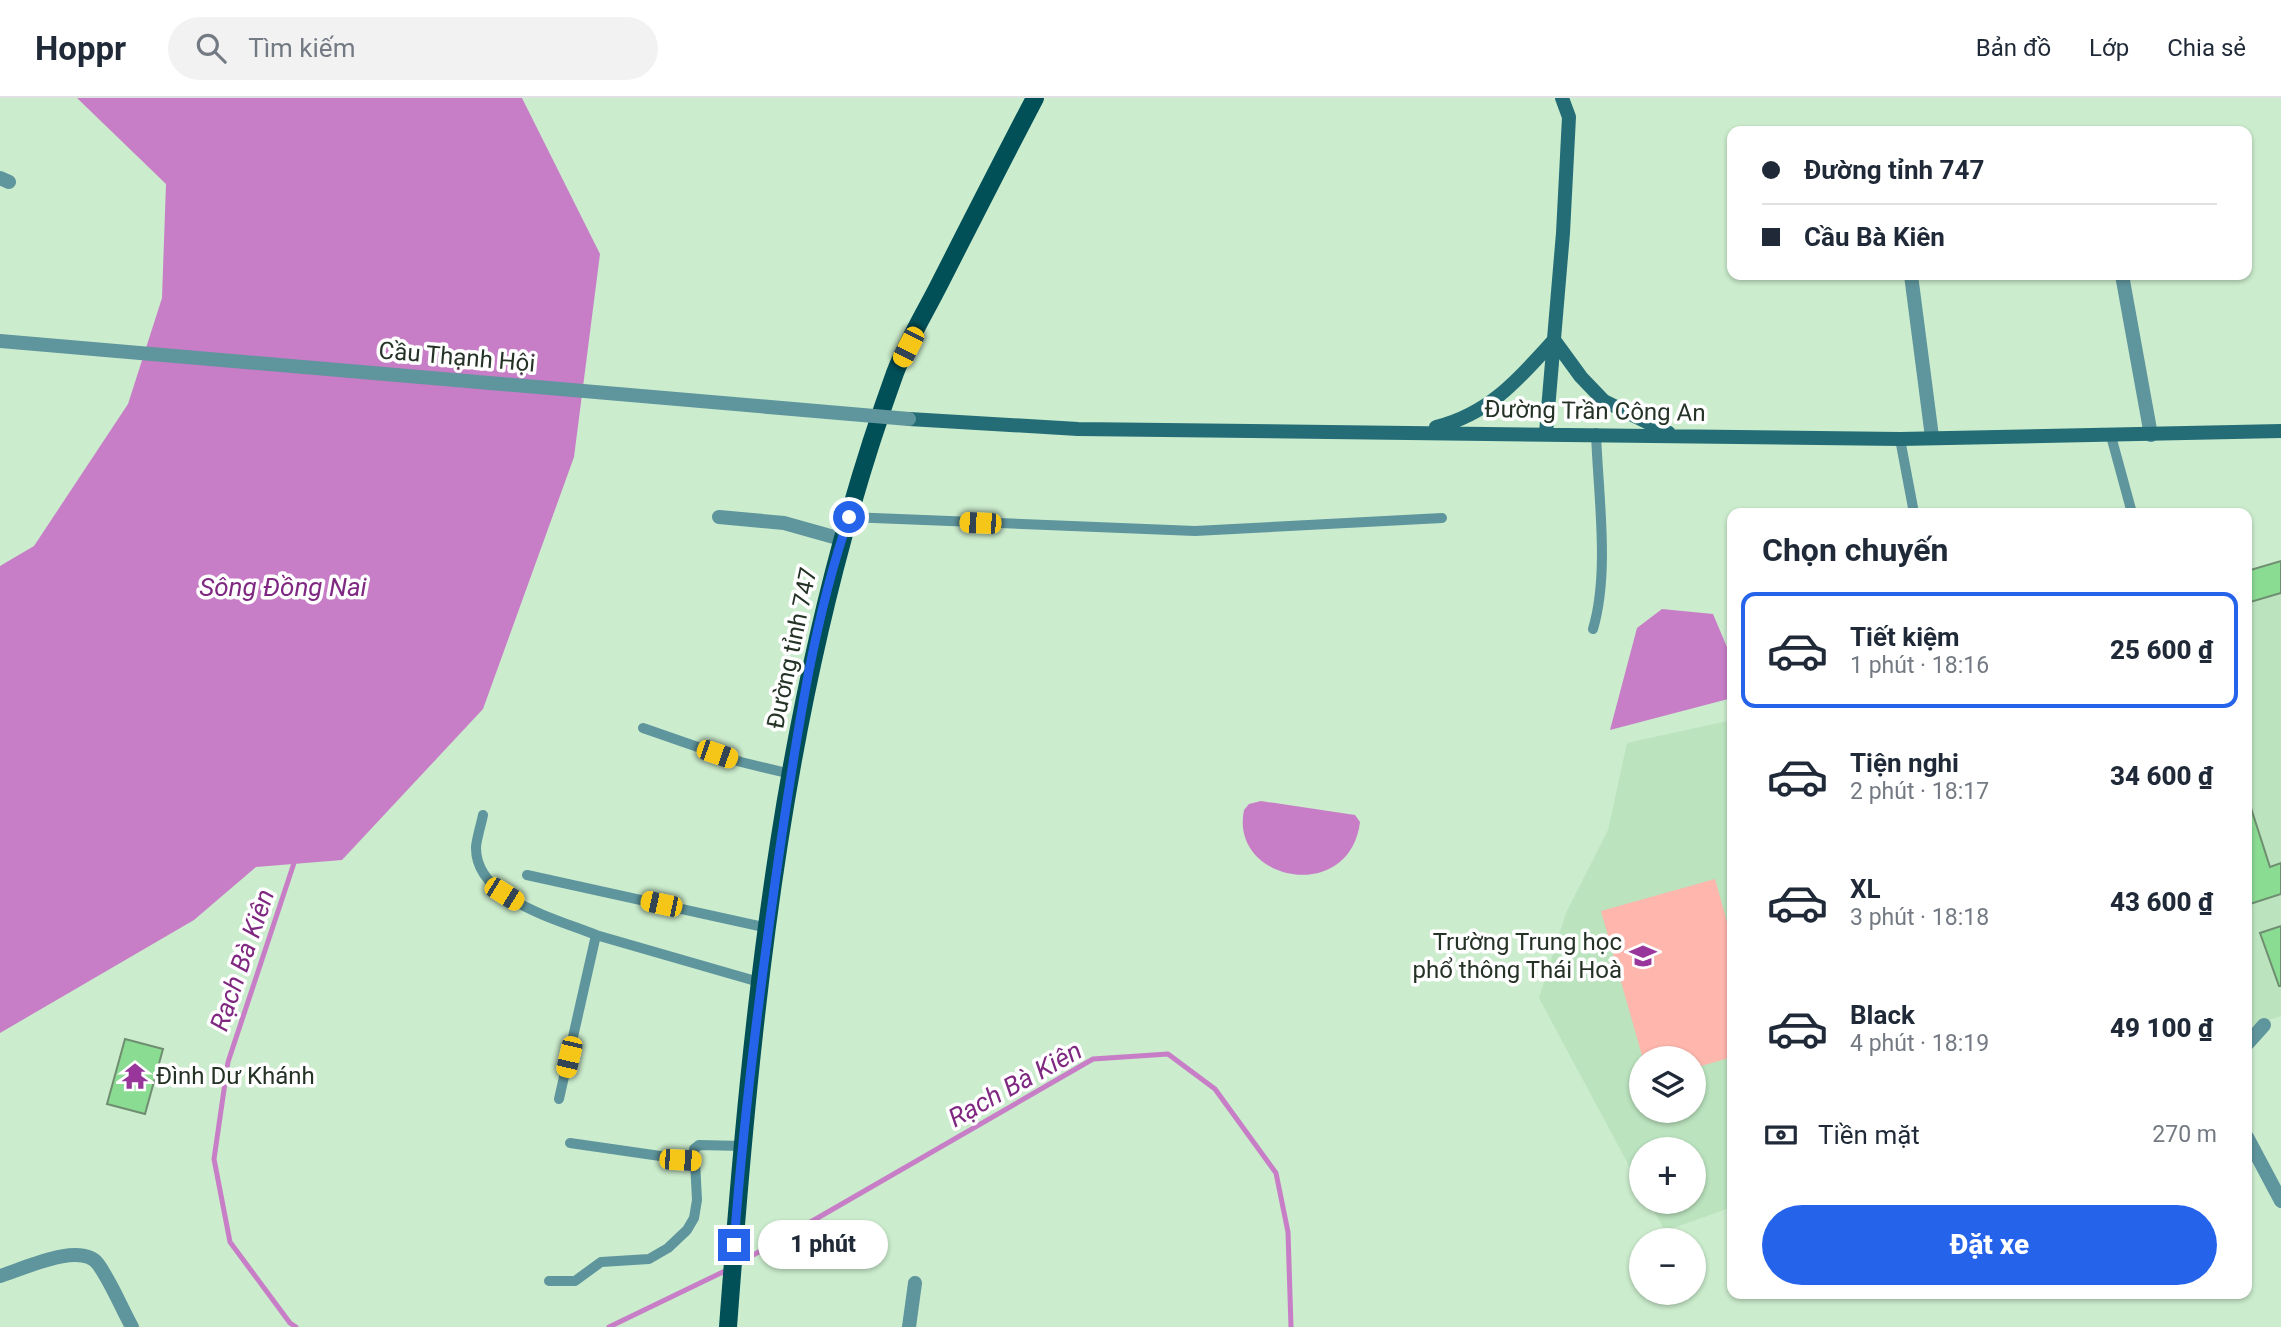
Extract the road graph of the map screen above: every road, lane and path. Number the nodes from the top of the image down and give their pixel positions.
1 (1035, 98) edge
2 (1562, 98) edge
3 (1912, 280) edge
4 (2123, 280) edge
5 (1554, 340) junction
6 (0, 341) edge
7 (909, 419) joint
8 (2281, 431) edge
9 (1415, 432) junction
10 (1546, 433) junction
11 (1596, 433) junction
12 (1674, 435) junction
13 (2151, 435) junction
14 (2111, 436) junction
15 (1932, 437) junction
16 (1900, 439) junction
17 (1913, 508) edge
18 (2131, 508) edge
19 (719, 517) dead end
20 (849, 517) junction
21 (1442, 517) dead end
22 (841, 539) junction
23 (1593, 629) dead end
24 (643, 728) dead end
25 (791, 774) junction
26 (482, 815) dead end
27 (527, 875) dead end
28 (768, 928) junction
29 (596, 935) junction
30 (760, 982) junction
31 (2264, 1026) dead end
32 (2252, 1039) edge
33 (559, 1099) dead end
34 (570, 1143) dead end
35 (2252, 1146) edge
36 (741, 1155) junction
37 (695, 1161) junction
38 (2281, 1201) edge
39 (0, 1276) edge
40 (549, 1281) dead end
41 (915, 1283) dead end
42 (132, 1327) edge
43 (728, 1327) edge
44 (909, 1327) edge

1 - 20 main road, Đường tỉnh 747
2 - 5 street
3 - 15 street
4 - 13 street
5 - 9 street
5 - 10 street
5 - 12 street
6 - 7 street, Cầu Thạnh Hội, bridge
7 - 9 street, Đường Trần Công An
8 - 13 street, Đường Trần Công An
9 - 10 street, Đường Trần Công An
10 - 11 street, Đường Trần Công An
11 - 12 street, Đường Trần Công An
11 - 23 lane
12 - 16 street, Đường Trần Công An
13 - 14 street, Đường Trần Công An
14 - 15 street, Đường Trần Công An
14 - 18 lane
15 - 16 street, Đường Trần Công An
16 - 17 lane
19 - 22 street
20 - 21 lane
20 - 22 main road, Đường tỉnh 747
22 - 25 main road, Đường tỉnh 747
24 - 25 lane
25 - 28 main road, Đường tỉnh 747
26 - 29 lane
27 - 28 lane
28 - 30 main road, Đường tỉnh 747
29 - 30 lane
29 - 33 lane
30 - 36 main road, Đường tỉnh 747
31 - 32 street
34 - 37 lane
35 - 38 street
36 - 37 lane
36 - 43 main road, Đường tỉnh 747
37 - 40 lane
39 - 42 street
41 - 44 street

